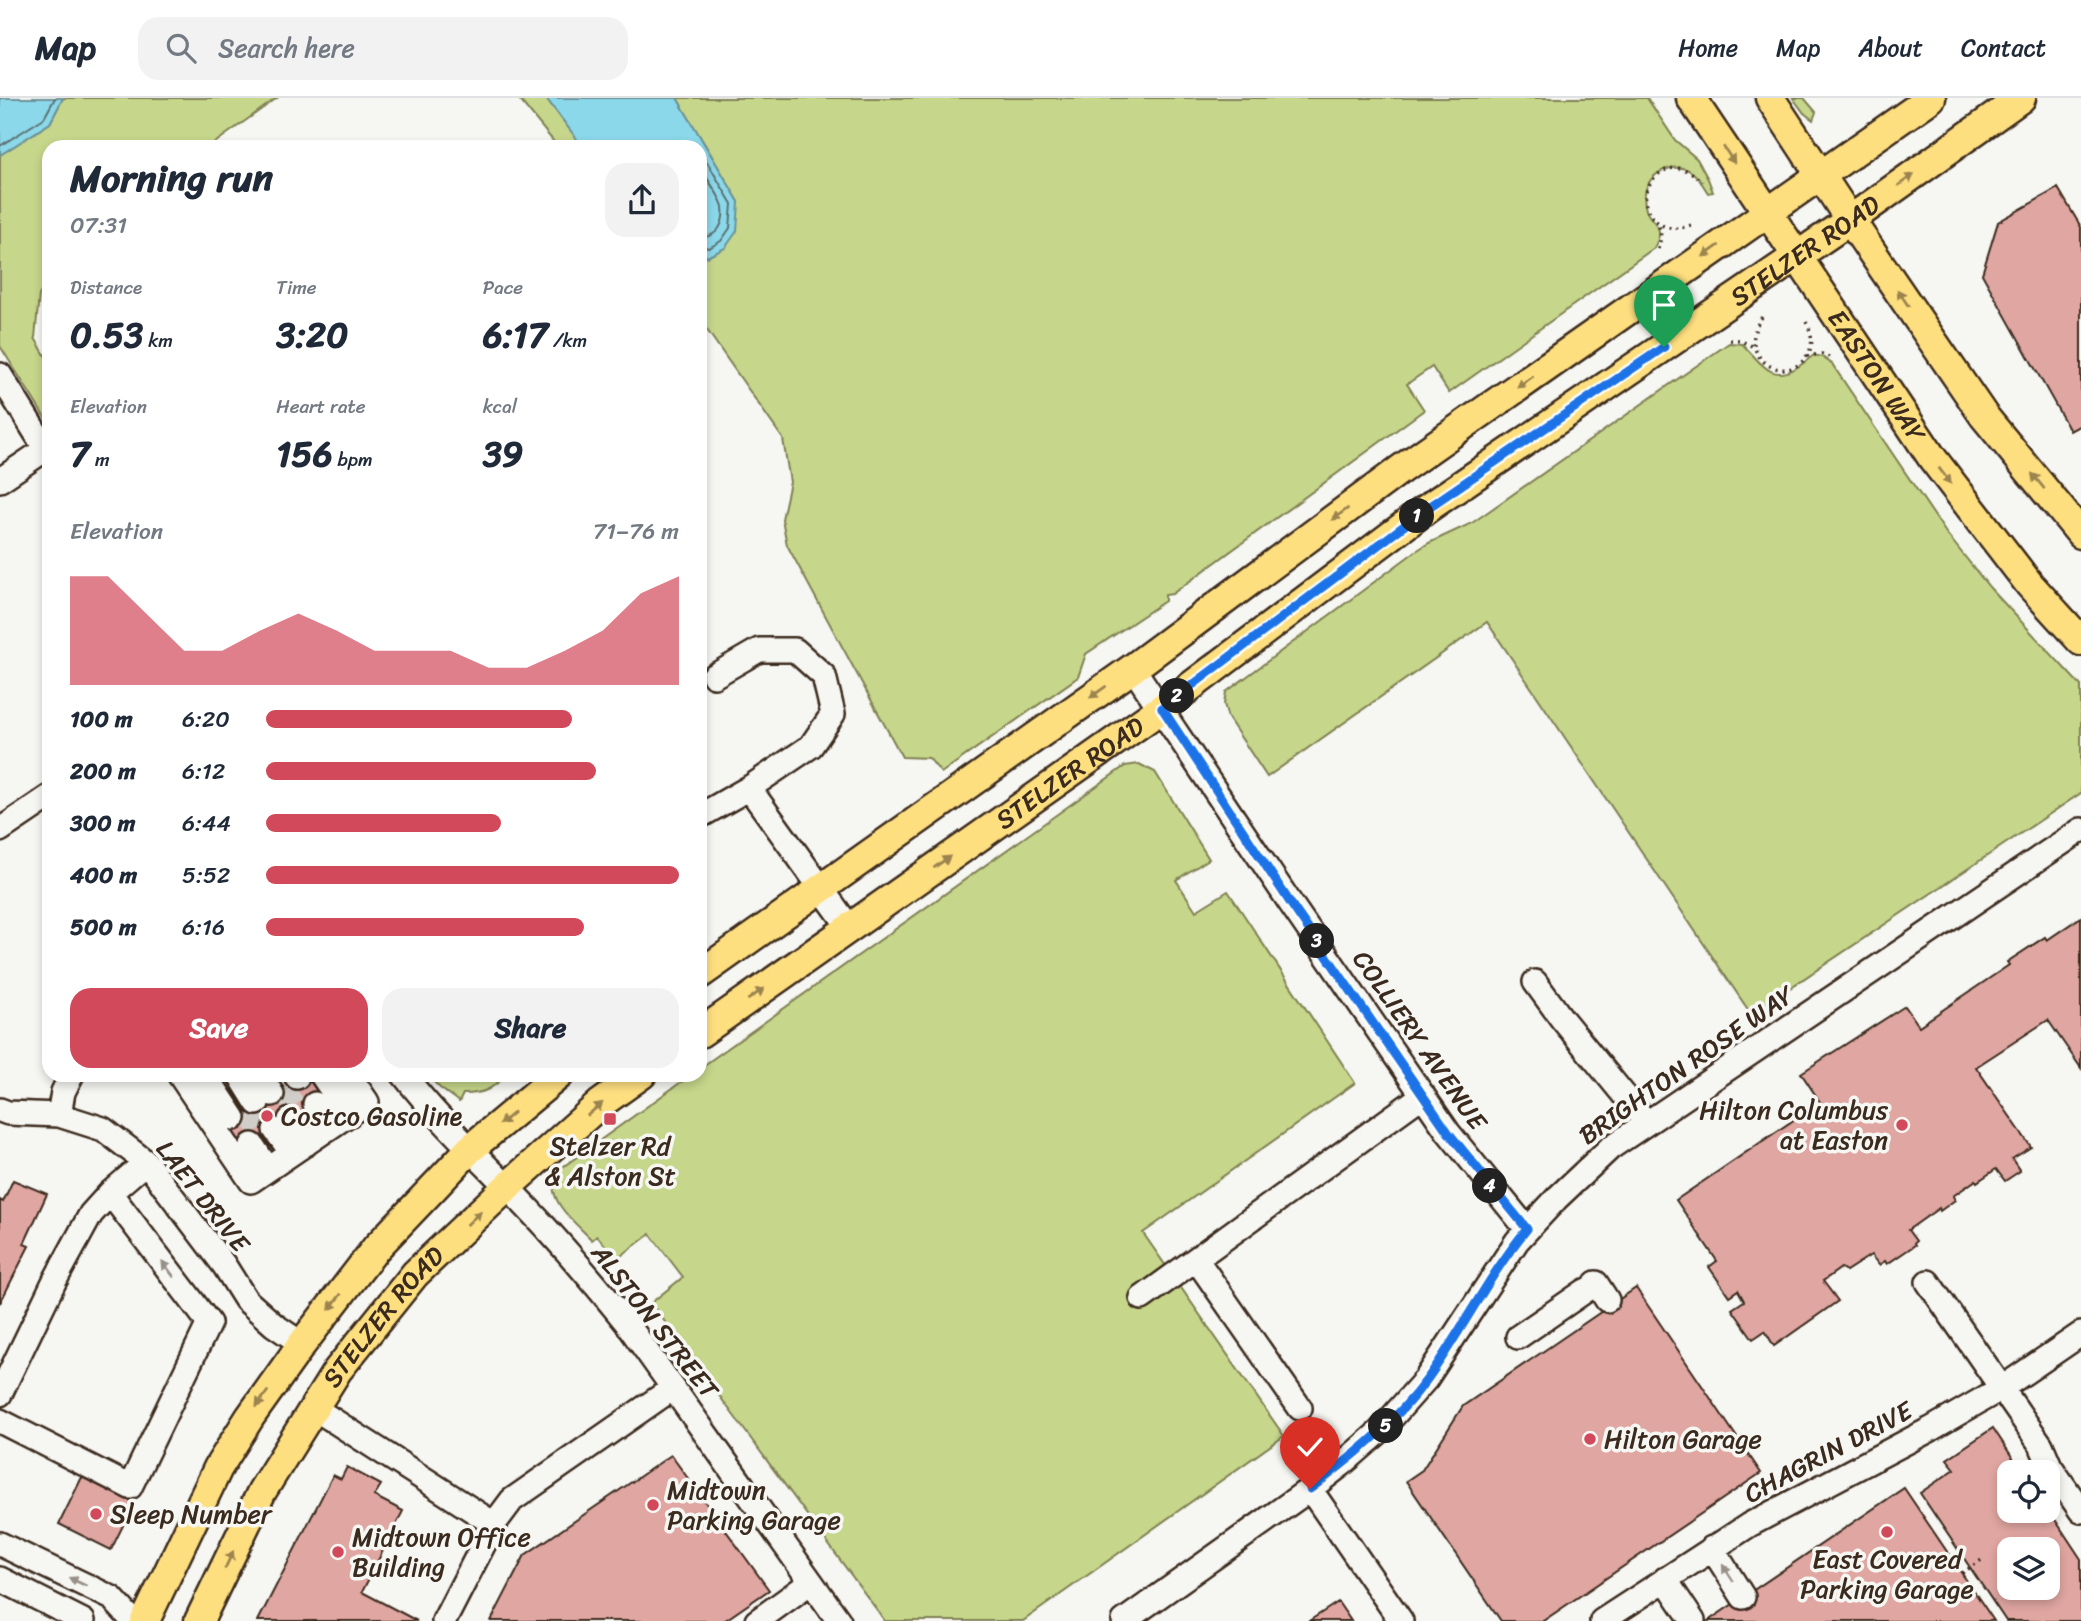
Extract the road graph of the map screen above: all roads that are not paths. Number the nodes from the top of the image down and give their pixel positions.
1 (1691, 98) edge
2 (1770, 98) edge
3 (1931, 98) edge
4 (2021, 98) edge
5 (1821, 174) junction
6 (1767, 212) junction
7 (1850, 220) junction
8 (1797, 257) junction
9 (0, 375) edge
10 (42, 442) edge
11 (42, 456) edge
12 (0, 480) edge
13 (2081, 534) edge
14 (2081, 641) edge
15 (1133, 668) junction
16 (714, 676) dead end
17 (1162, 708) junction
18 (749, 788) junction
19 (42, 802) edge
20 (707, 812) edge
21 (0, 830) edge
22 (2081, 830) edge
23 (821, 888) junction
24 (849, 927) junction
25 (707, 969) edge
26 (1535, 982) dead end
27 (707, 1028) edge
28 (68, 1082) edge
29 (184, 1082) edge
30 (220, 1082) edge
31 (229, 1082) edge
32 (240, 1082) edge
33 (249, 1082) edge
34 (319, 1082) edge
35 (353, 1082) edge
36 (409, 1082) edge
37 (550, 1082) edge
38 (631, 1082) edge
39 (264, 1094) edge
40 (1423, 1095) junction
41 (0, 1110) edge
42 (59, 1115) junction
43 (1646, 1122) junction
44 (283, 1125) junction
45 (304, 1145) junction
46 (470, 1149) junction
47 (146, 1162) junction
48 (507, 1187) junction
49 (110, 1192) junction
50 (1527, 1229) junction
51 (1196, 1259) junction
52 (1928, 1282) dead end
53 (1596, 1291) dead end
54 (1142, 1298) dead end
55 (2081, 1334) edge
56 (1518, 1337) dead end
57 (302, 1344) junction
58 (673, 1388) junction
59 (2002, 1388) junction
60 (0, 1395) edge
61 (314, 1408) junction
62 (1300, 1408) dead end
63 (0, 1422) edge
64 (1310, 1489) junction
65 (2081, 1511) edge
66 (494, 1524) junction
67 (0, 1544) edge
68 (1712, 1548) junction
69 (0, 1579) edge
70 (1665, 1579) junction
71 (811, 1582) junction
72 (1743, 1597) dead end
73 (83, 1621) edge
74 (133, 1621) edge
75 (145, 1621) edge
76 (199, 1621) edge
77 (444, 1621) edge
78 (757, 1621) edge
79 (839, 1621) edge
80 (1124, 1621) edge
81 (1401, 1621) edge
82 (1602, 1621) edge
83 (1693, 1621) edge

1 -> 6 main road, EASTON WAY
2 - 5 main road
3 - 5 main road, STELZER ROAD
7 -> 4 main road, STELZER ROAD
5 - 6 main road, STELZER ROAD
5 - 7 main road
6 - 8 main road, EASTON WAY
6 -> 15 main road, STELZER ROAD
7 - 8 main road, STELZER ROAD
13 -> 7 main road
8 -> 14 main road, EASTON WAY
8 - 17 main road, STELZER ROAD
9 - 10 street
11 - 12 street
15 - 17 street, COLLIERY AVENUE
15 -> 23 main road, STELZER ROAD
16 - 18 street
24 -> 17 main road, STELZER ROAD
17 - 40 street, COLLIERY AVENUE
18 - 20 street
18 - 23 street
19 - 21 street
22 - 43 street, BRIGHTON ROSE WAY
23 - 24 street
23 - 25 main road, STELZER ROAD
27 -> 24 main road, STELZER ROAD
26 - 43 street
28 - 42 street
29 - 45 street
30 - 39 street
31 - 39 street
32 - 39 street
33 - 39 street
34 - 45 street
35 - 45 street
36 - 46 street, ALSTON STREET
37 -> 46 main road, STELZER ROAD
48 -> 38 main road, STELZER ROAD
40 - 50 street, COLLIERY AVENUE
40 - 51 street
41 - 42 street, LAET DRIVE
42 - 47 street, LAET DRIVE
43 - 50 street, BRIGHTON ROSE WAY
44 - 45 street
44 - 45 street
44 - 45 street
46 - 48 street, ALSTON STREET
46 -> 57 main road, STELZER ROAD
47 - 49 street
47 - 57 street, LAET DRIVE
48 - 58 street, ALSTON STREET
61 -> 48 main road, STELZER ROAD
49 - 60 street
63 -> 49 street
50 - 64 street, BRIGHTON ROSE WAY
51 - 54 street
51 - 62 street
52 - 59 street
53 - 56 street
55 - 59 street, CHAGRIN DRIVE
57 -> 75 main road, STELZER ROAD
58 - 66 street
58 - 71 street, ALSTON STREET
59 - 65 street
59 - 68 street, CHAGRIN DRIVE
61 - 66 street
76 -> 61 main road, STELZER ROAD
64 - 80 street, BRIGHTON ROSE WAY
64 - 81 street
66 - 77 street
74 -> 67 street
68 - 70 street, CHAGRIN DRIVE
72 -> 68 street
69 - 73 street
70 - 82 street, CHAGRIN DRIVE
70 - 83 street
71 - 78 street
71 - 79 street, ALSTON STREET

